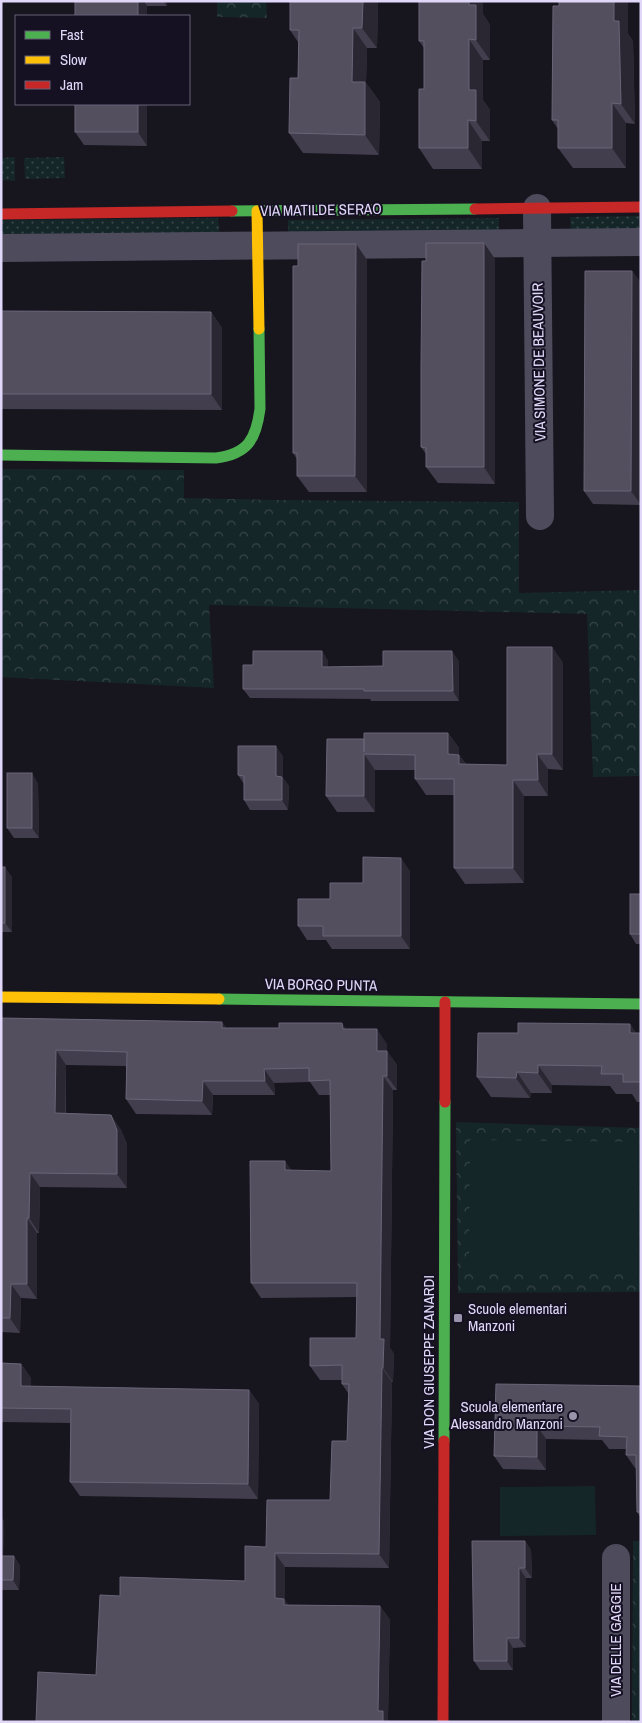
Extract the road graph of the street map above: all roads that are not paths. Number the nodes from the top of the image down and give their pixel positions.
1 (641, 207) edge
2 (538, 208) junction
3 (257, 211) junction
4 (1, 214) edge
5 (641, 242) edge
6 (538, 243) junction
7 (258, 245) junction
8 (1, 248) edge
9 (1, 455) edge
10 (540, 516) dead end
11 (1, 997) edge
12 (444, 1002) junction
13 (641, 1004) edge
14 (616, 1558) dead end
15 (444, 1722) edge
16 (616, 1722) edge

1 - 2 street, VIA MATILDE SERAO
2 - 3 street, VIA MATILDE SERAO
2 - 6 street, VIA SIMONE DE BEAUVOIR
3 - 4 street, VIA MATILDE SERAO
3 - 7 street
5 - 6 street
6 - 7 street
6 - 10 street, VIA SIMONE DE BEAUVOIR
7 - 8 street
7 - 9 street
11 - 12 street, VIA BORGO PUNTA
12 - 13 street, VIA BORGO PUNTA
12 - 15 street, VIA DON GIUSEPPE ZANARDI
14 - 16 street, VIA DELLE GAGGIE

